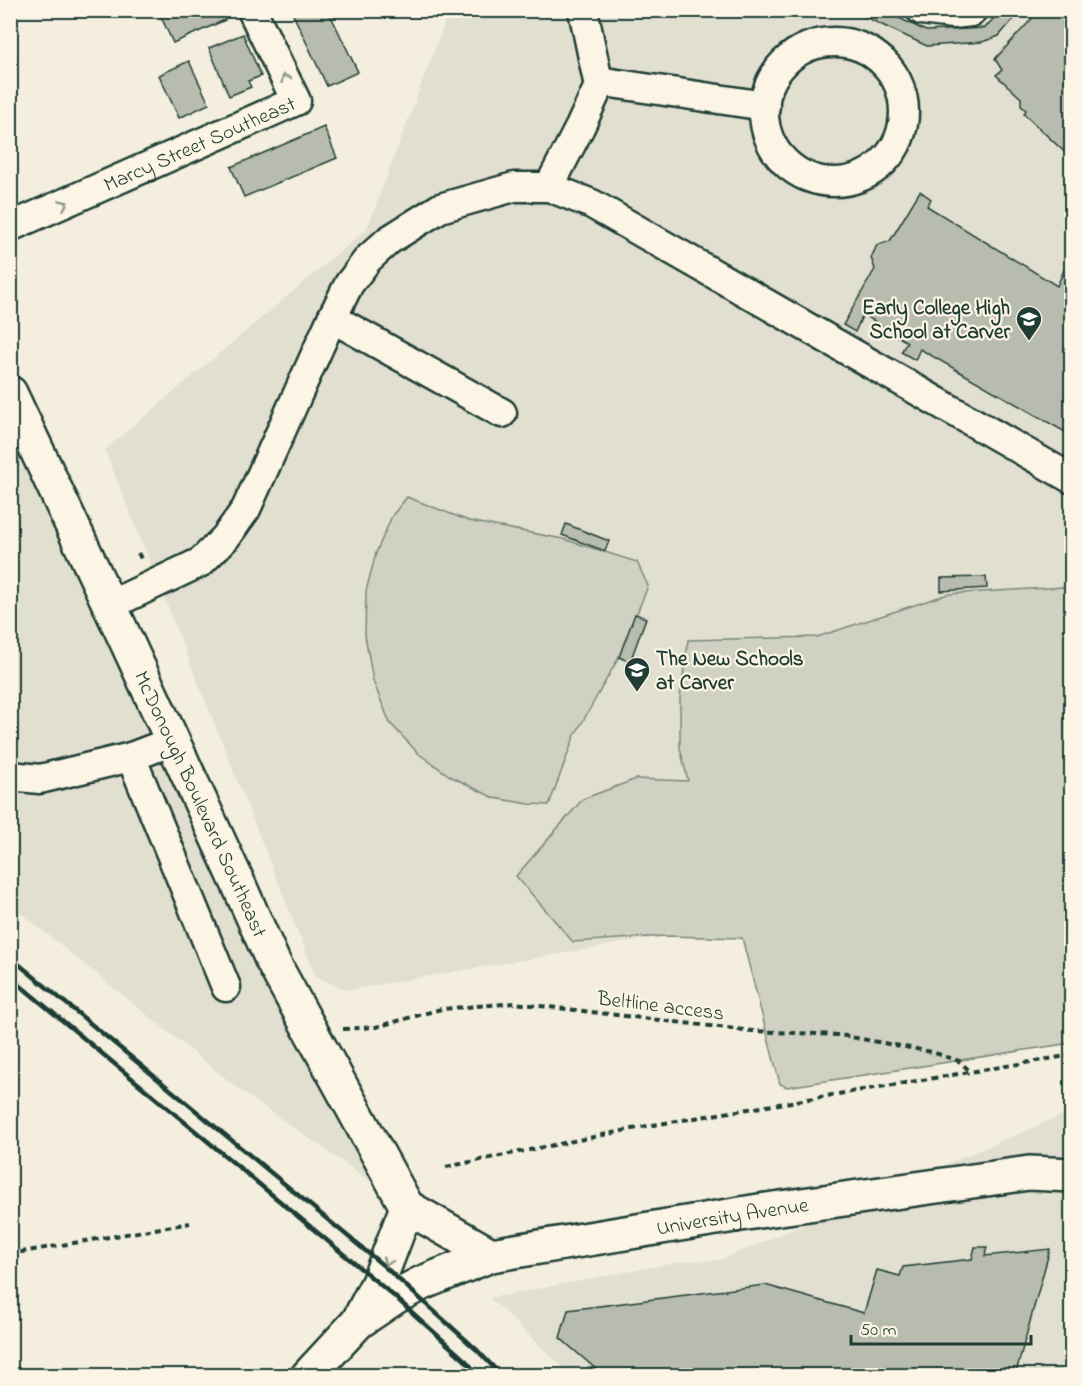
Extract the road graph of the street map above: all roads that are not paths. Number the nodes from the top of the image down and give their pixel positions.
1 (252, 10) edge
2 (583, 10) edge
3 (921, 10) edge
4 (972, 10) edge
5 (598, 81) junction
6 (765, 106) junction
7 (549, 188) junction
8 (10, 227) edge
9 (332, 318) junction
10 (12, 400) edge
11 (502, 413) dead end
12 (1071, 479) edge
13 (110, 605) junction
14 (173, 741) junction
15 (131, 757) junction
16 (10, 776) edge
17 (226, 987) dead end
18 (1071, 1174) edge
19 (407, 1207) junction
20 (491, 1255) junction
21 (358, 1322) junction
22 (308, 1376) edge

8 -> 1 street, Marcy Street Southeast
2 - 5 street
3 - 4 street
5 - 6 street
5 - 7 street
6 - 6 street
7 - 9 street
7 - 12 street
9 - 11 street
9 - 13 street
10 - 13 main road, McDonough Boulevard Southeast
13 - 14 main road, McDonough Boulevard Southeast
14 - 15 street
14 - 19 main road, McDonough Boulevard Southeast
15 - 16 street
15 - 17 street
18 - 20 main road, University Avenue
19 - 20 main road
19 -> 21 main road
20 - 21 main road, University Avenue
21 - 22 main road

